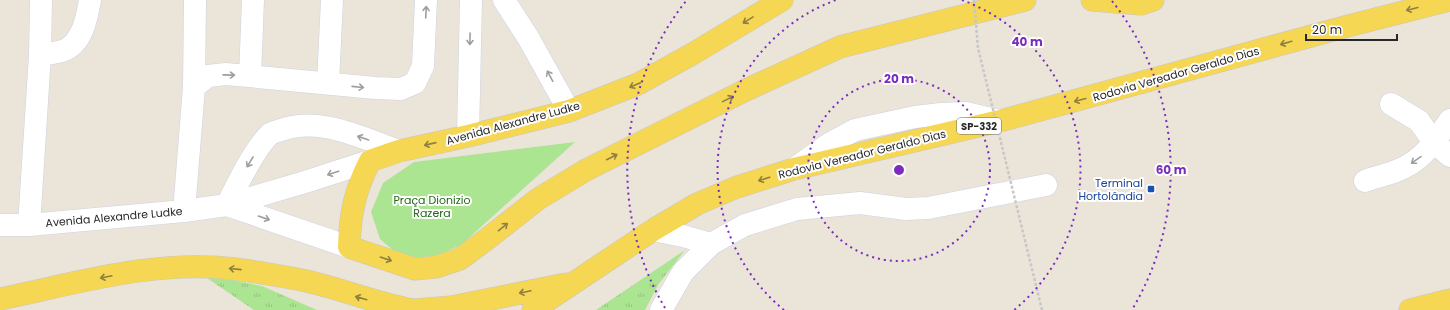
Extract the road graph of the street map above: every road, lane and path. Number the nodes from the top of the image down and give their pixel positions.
1 (41, 0) edge
2 (90, 0) edge
3 (194, 0) edge
4 (253, 0) edge
5 (332, 0) edge
6 (426, 0) edge
7 (471, 0) edge
8 (504, 0) edge
9 (782, 0) edge
10 (974, 0) edge
11 (1025, 0) edge
12 (1092, 0) edge
13 (1153, 0) edge
14 (1450, 0) edge
15 (40, 55) junction
16 (250, 76) junction
17 (328, 83) junction
18 (194, 87) junction
19 (1391, 104) dead end
20 (569, 110) junction
21 (1450, 120) edge
22 (468, 136) junction
23 (1434, 142) junction
24 (399, 151) junction
25 (1450, 156) edge
26 (370, 161) junction
27 (1365, 181) dead end
28 (1046, 185) dead end
29 (227, 205) junction
30 (184, 211) junction
31 (0, 225) edge
32 (29, 225) junction
33 (653, 230) junction
34 (711, 244) junction
35 (349, 247) junction
36 (577, 281) junction
37 (0, 299) edge
38 (1450, 300) edge
39 (414, 310) edge
40 (533, 310) edge
41 (660, 310) edge
42 (1042, 310) edge
43 (1410, 310) edge

1 - 15 street
2 - 15 street
3 - 18 street
4 - 16 street
5 - 17 street
17 -> 6 street
7 -> 22 street
20 -> 8 street
9 -> 20 main road, Avenida Alexandre Ludke
10 - 42 path, bridge
35 -> 11 main road
12 - 13 main road
14 -> 33 main road, Rodovia Vereador Geraldo Dias / SP-332
15 - 32 street
16 - 17 street
18 -> 16 street
18 - 30 street
19 - 23 street
20 - 22 main road, Avenida Alexandre Ludke
21 - 23 street
22 -> 24 main road, Avenida Alexandre Ludke
23 - 25 street
23 -> 27 street
24 - 26 main road, Avenida Alexandre Ludke
24 -> 29 street
26 -> 29 street, Avenida Alexandre Ludke
26 - 35 main road
28 - 34 street
29 - 30 street, Avenida Alexandre Ludke
29 -> 35 street, Avenida Alexandre Ludke
30 - 32 street, Avenida Alexandre Ludke
31 - 32 street, Avenida Alexandre Ludke
33 - 34 street
33 - 36 main road, Rodovia Vereador Geraldo Dias / SP-332
34 - 41 street
36 -> 39 main road
36 - 40 main road, Rodovia Vereador Geraldo Dias / SP-332
39 -> 37 main road
38 - 43 main road

